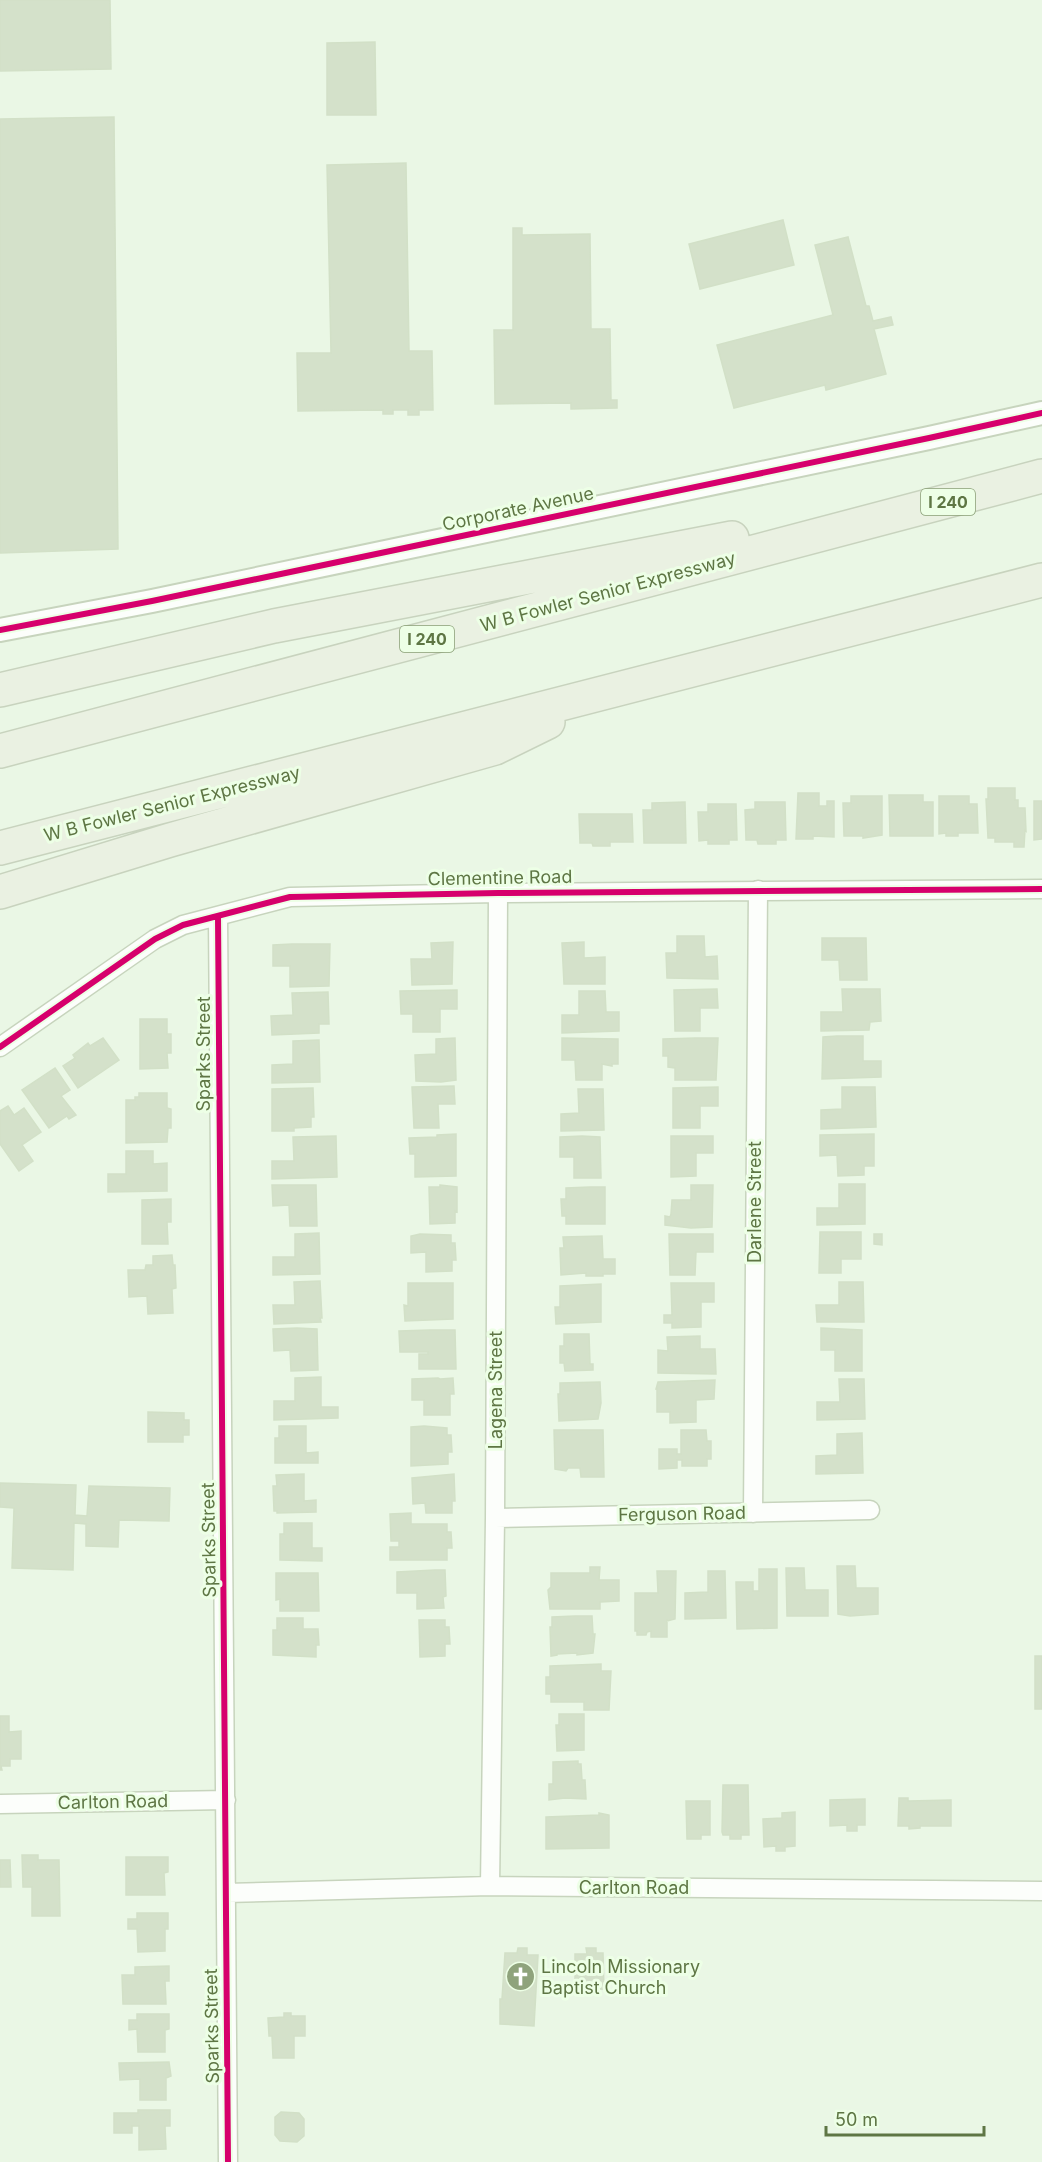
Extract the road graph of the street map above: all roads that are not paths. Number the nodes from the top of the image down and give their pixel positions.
1 (1042, 413) edge
2 (1042, 476) edge
3 (854, 527) junction
4 (1042, 580) edge
5 (0, 630) edge
6 (0, 690) edge
7 (614, 691) junction
8 (0, 751) edge
9 (0, 848) edge
10 (1042, 889) edge
11 (758, 890) junction
12 (0, 892) edge
13 (498, 892) junction
14 (218, 917) junction
15 (0, 1047) edge
16 (870, 1509) dead end
17 (753, 1513) junction
18 (495, 1518) junction
19 (226, 1800) junction
20 (0, 1804) edge
21 (490, 1886) junction
22 (1042, 1891) edge
23 (226, 1893) junction
24 (228, 2162) edge

1 - 5 street, Corporate Avenue
2 - 3 highway, W B Fowler Senior Expressway / I 240
3 - 6 highway
3 - 8 highway, W B Fowler Senior Expressway / I 240
4 - 7 highway, W B Fowler Senior Expressway
7 - 9 highway, W B Fowler Senior Expressway
7 - 12 highway
10 - 11 street, Clementine Road
11 - 13 street, Clementine Road
11 - 17 street, Darlene Street
13 - 14 street, Clementine Road
13 - 18 street, Lagena Street
14 - 15 street, Clementine Road
14 - 19 street, Sparks Street
16 - 17 street, Ferguson Road
17 - 18 street, Ferguson Road
18 - 21 street, Lagena Street
19 - 20 street, Carlton Road
19 - 23 street, Sparks Street
21 - 22 street, Carlton Road
21 - 23 street, Carlton Road
23 - 24 street, Sparks Street

